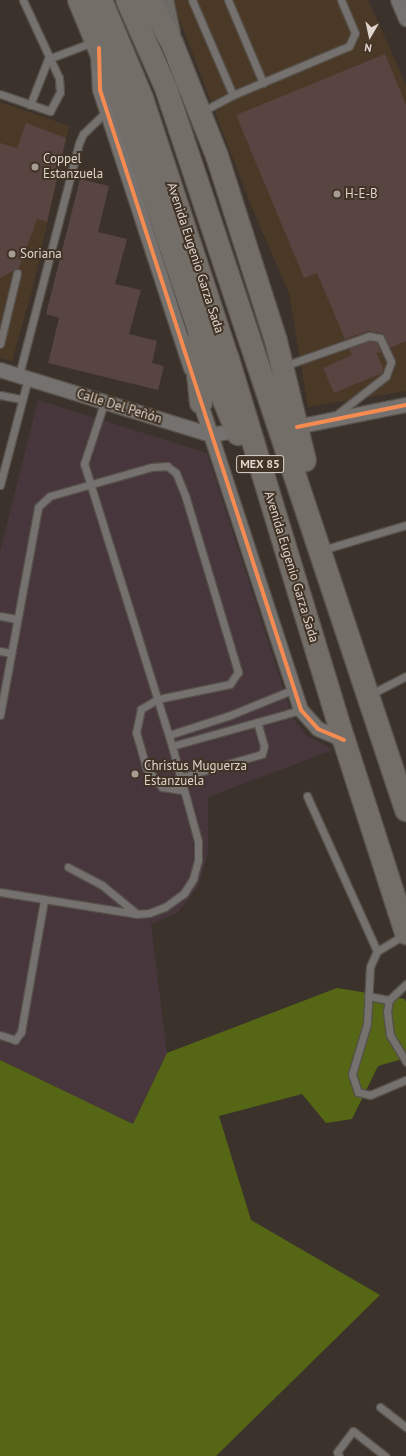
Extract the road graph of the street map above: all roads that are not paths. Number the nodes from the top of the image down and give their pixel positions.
1 (23, 0) edge
2 (79, 0) edge
3 (101, 0) edge
4 (127, 0) edge
5 (149, 0) edge
6 (163, 0) edge
7 (192, 0) edge
8 (228, 0) edge
9 (340, 0) edge
10 (398, 0) edge
11 (406, 19) edge
12 (172, 43) junction
13 (98, 44) junction
14 (48, 59) junction
15 (263, 83) junction
16 (0, 94) edge
17 (232, 95) junction
18 (30, 104) junction
19 (107, 111) junction
20 (201, 112) junction
21 (17, 273) dead end
22 (189, 299) junction
23 (0, 344) edge
24 (282, 367) junction
25 (0, 370) edge
26 (23, 376) junction
27 (0, 395) edge
28 (21, 400) junction
29 (104, 403) junction
30 (201, 403) junction
31 (406, 404) edge
32 (330, 419) junction
33 (297, 427) junction
34 (236, 431) junction
35 (211, 435) junction
36 (92, 484) junction
37 (0, 485) edge
38 (267, 488) junction
39 (307, 507) junction
40 (406, 525) edge
41 (322, 550) junction
42 (0, 616) edge
43 (17, 619) junction
44 (0, 651) edge
45 (11, 653) junction
46 (406, 676) edge
47 (294, 689) junction
48 (369, 696) junction
49 (158, 699) junction
50 (301, 710) junction
51 (0, 715) edge
52 (257, 722) junction
53 (169, 735) junction
54 (344, 740) junction
55 (172, 746) junction
56 (179, 778) junction
57 (182, 790) junction
58 (307, 796) dead end
59 (406, 810) edge
60 (68, 867) dead end
61 (0, 892) edge
62 (44, 900) junction
63 (137, 914) junction
64 (406, 933) edge
65 (377, 951) junction
66 (406, 984) edge
67 (368, 996) junction
68 (389, 1000) junction
69 (0, 1035) edge
70 (406, 1062) edge
71 (406, 1080) edge
72 (380, 1407) dead end
73 (406, 1417) edge
74 (403, 1425) edge
75 (339, 1456) edge
76 (385, 1456) edge

1 - 14 lane
2 - 13 highway
3 - 38 highway, Avenida Eugenio Garza Sada / MEX 85
4 - 39 highway, Avenida Eugenio Garza Sada / MEX 85
5 - 12 highway
6 - 12 street
7 - 17 lane
8 - 15 lane
9 - 15 lane
10 - 11 street
12 - 20 highway
13 - 14 lane
13 - 19 street
13 - 22 highway
14 - 18 lane
14 - 18 lane
15 - 17 lane
16 - 18 lane
17 - 20 lane
19 - 26 lane
19 - 30 street
20 - 24 highway
21 - 23 lane
22 - 30 highway
22 - 34 highway
24 - 32 lane
24 - 33 highway
25 - 26 street, Calle Del Peñón
26 - 28 lane
26 - 29 street, Calle Del Peñón
27 - 28 lane
28 - 37 lane
29 - 35 street, Calle Del Peñón
29 - 36 lane
30 - 35 street
31 - 32 street
32 - 33 street
33 - 39 highway
34 - 35 street
34 - 38 highway
35 - 47 street
36 - 43 lane
36 - 49 lane
36 - 49 lane
38 - 54 highway, Avenida Eugenio Garza Sada / MEX 85
39 - 41 highway, Avenida Eugenio Garza Sada / MEX 85
40 - 41 lane
41 - 48 highway, Avenida Eugenio Garza Sada / MEX 85
42 - 43 lane
43 - 45 lane
44 - 45 lane
45 - 51 lane
46 - 48 lane
47 - 50 street
47 - 53 lane
48 - 59 highway, Avenida Eugenio Garza Sada / MEX 85
49 - 53 lane
49 - 57 lane
50 - 52 lane
50 - 54 street
52 - 55 lane
52 - 56 lane
53 - 55 lane
54 - 64 highway, Avenida Eugenio Garza Sada / MEX 85
55 - 56 lane
56 - 57 lane
57 - 63 lane
58 - 65 lane
60 - 63 lane
61 - 62 lane
62 - 63 lane
62 - 69 lane
64 - 65 lane
65 - 67 lane
66 - 68 lane
67 - 68 lane
67 - 71 lane
68 - 70 lane
72 - 74 lane
73 - 74 lane
75 - 76 lane

